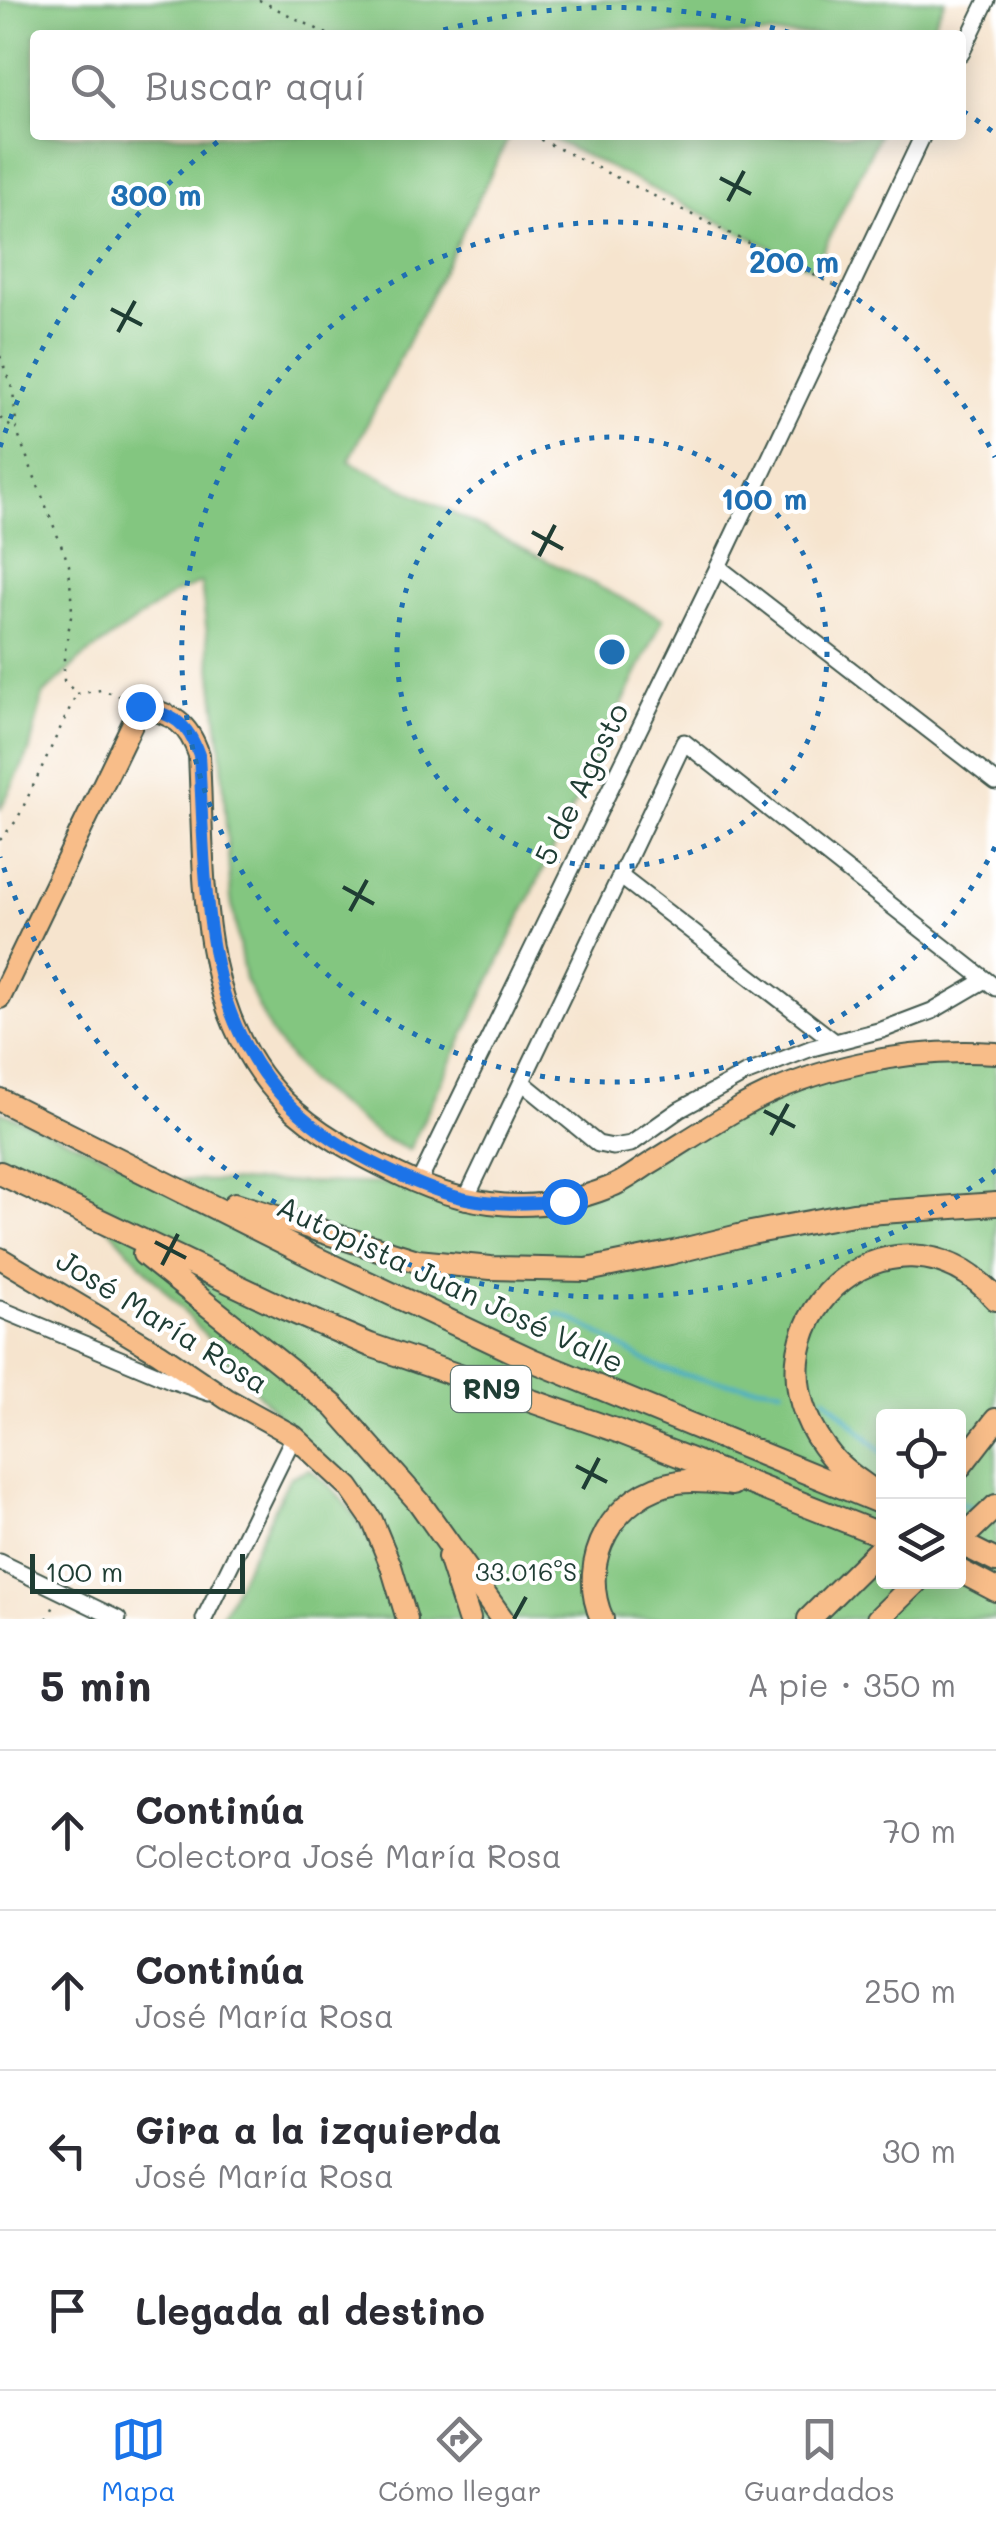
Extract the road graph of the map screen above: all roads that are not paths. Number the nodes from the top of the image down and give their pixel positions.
1 (986, 0) edge
2 (966, 43) edge
3 (921, 140) edge
4 (718, 567) junction
5 (996, 782) edge
6 (620, 876) junction
7 (991, 984) edge
8 (0, 998) edge
9 (834, 1042) junction
10 (996, 1052) edge
11 (522, 1082) junction
12 (0, 1100) edge
13 (0, 1173) edge
14 (163, 1180) junction
15 (418, 1184) junction
16 (465, 1201) junction
17 (996, 1204) edge
18 (106, 1225) junction
19 (0, 1258) edge
20 (996, 1299) edge
21 (0, 1308) edge
22 (227, 1399) junction
23 (996, 1420) edge
24 (294, 1436) junction
25 (996, 1443) edge
26 (966, 1461) edge
27 (966, 1466) edge
28 (780, 1494) junction
29 (877, 1499) edge
30 (880, 1499) edge
31 (996, 1506) edge
32 (876, 1533) edge
33 (441, 1534) junction
34 (966, 1534) edge
35 (966, 1546) edge
36 (876, 1553) edge
37 (0, 1562) edge
38 (996, 1562) edge
39 (966, 1574) edge
40 (909, 1589) edge
41 (996, 1590) edge
42 (811, 1615) edge
43 (118, 1619) edge
44 (204, 1619) edge
45 (407, 1619) edge
46 (469, 1619) edge
47 (502, 1619) edge
48 (602, 1619) edge
49 (878, 1619) edge

1 - 2 street
3 - 4 street, 5 de Agosto
4 - 5 street
4 - 15 street, 5 de Agosto
6 - 7 street
6 - 9 street
6 - 11 street
7 - 9 street
8 - 15 main road
9 - 11 street
10 - 16 main road
11 - 16 street
12 - 14 highway, Autopista Juan José Valle / RN9
13 - 18 highway, RN9
14 - 17 highway
14 - 29 highway, Autopista Juan José Valle / RN9
15 - 16 main road
18 - 28 highway, RN9
18 - 33 highway
19 - 22 main road, José María Rosa
20 - 30 highway
21 - 22 street
22 - 24 main road, José María Rosa
23 - 26 highway
24 - 44 street
24 - 45 main road, José María Rosa
25 - 27 highway
28 - 32 highway, RN9
28 - 48 highway
31 - 34 highway
33 - 46 highway
33 - 47 highway
35 - 38 highway
36 - 42 highway
37 - 43 street
39 - 41 highway
40 - 49 highway

